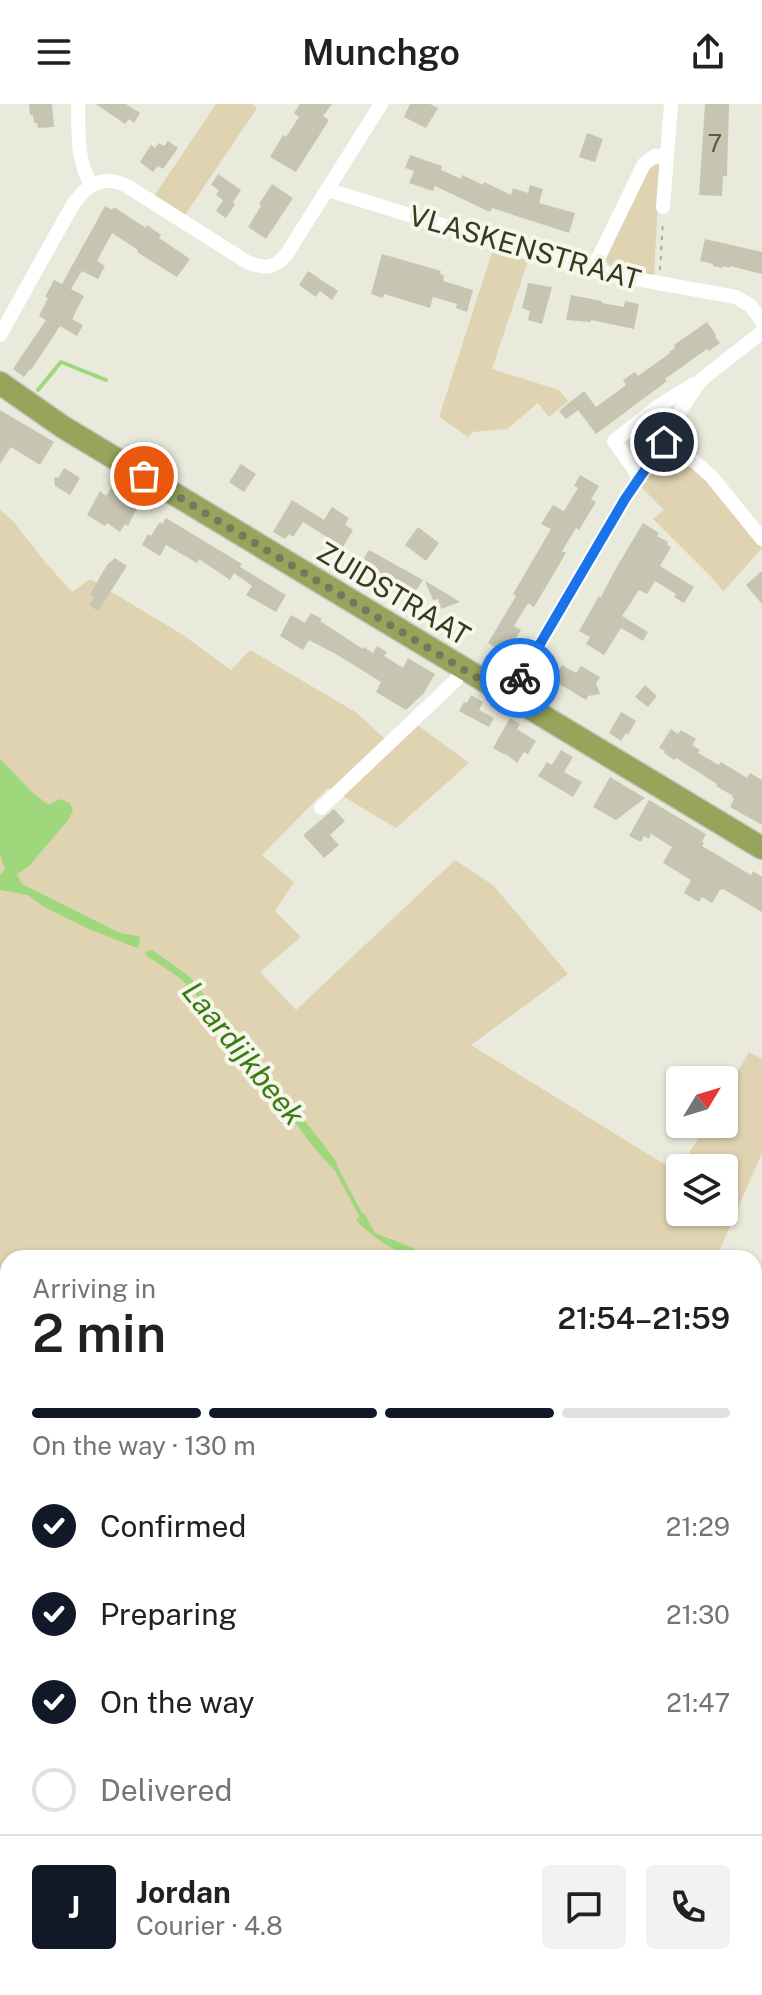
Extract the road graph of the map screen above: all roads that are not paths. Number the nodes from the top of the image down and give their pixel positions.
1 (78, 104) edge
2 (381, 104) edge
3 (671, 104) edge
4 (667, 155) junction
5 (91, 185) junction
6 (328, 190) junction
7 (663, 207) road end
8 (592, 271) junction
9 (762, 321) edge
10 (762, 332) edge
11 (0, 335) edge
12 (701, 380) junction
13 (0, 383) edge
14 (664, 442) junction
15 (640, 478) junction
16 (762, 539) edge
17 (463, 669) junction
18 (509, 697) junction
19 (321, 808) dead end
20 (762, 848) edge

1 - 5 street
2 - 6 street
3 - 4 street
4 - 7 street
4 - 8 street
5 - 6 street
5 - 11 street
6 - 8 street, VLASKENSTRAAT
8 - 9 street, VLASKENSTRAAT
10 - 12 street
12 - 14 street
12 - 15 street
13 - 17 main road, ZUIDSTRAAT
14 - 15 street
14 - 16 street
15 - 18 street
17 - 18 main road, ZUIDSTRAAT
17 - 19 street
18 - 20 main road, ZUIDSTRAAT

